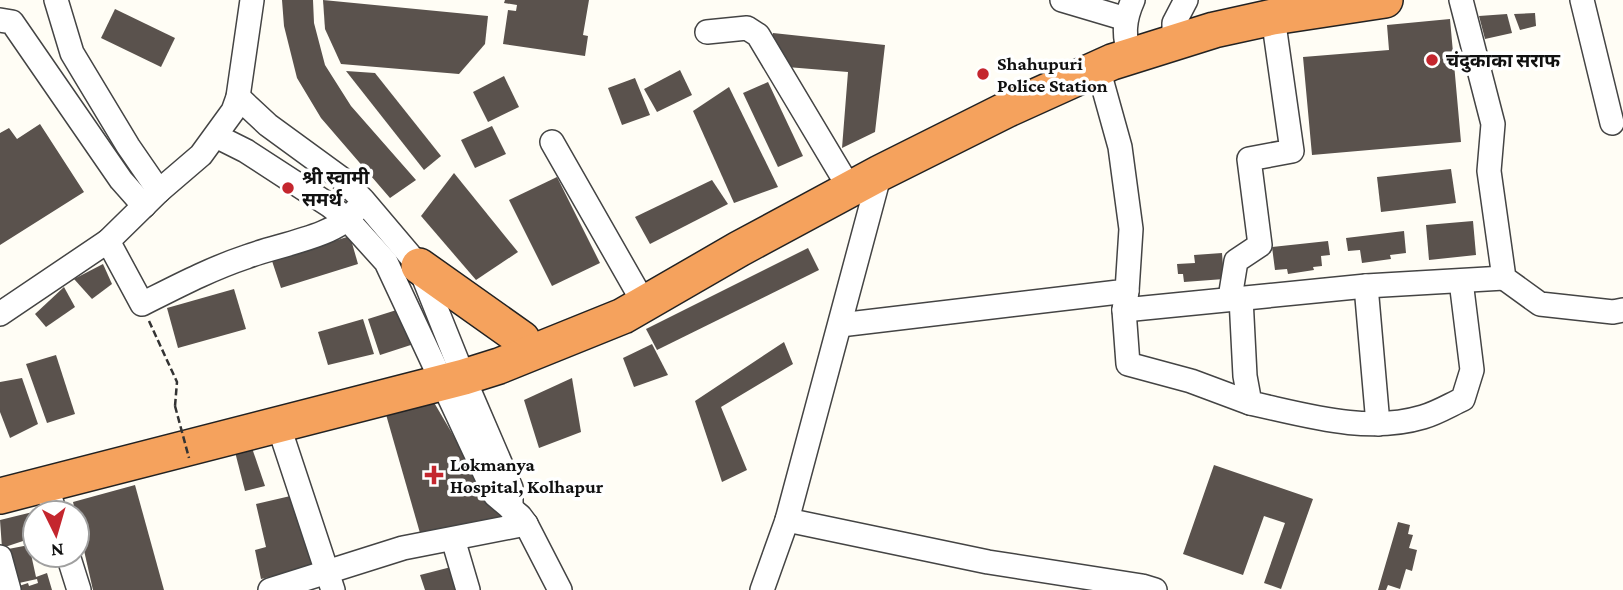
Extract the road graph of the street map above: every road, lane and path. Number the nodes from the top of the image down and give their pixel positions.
1 (56, 0) edge
2 (252, 0) edge
3 (1062, 0) edge
4 (1385, 0) edge
5 (1461, 0) edge
6 (1582, 0) edge
7 (1272, 9) edge
8 (0, 20) edge
9 (1178, 22) edge
10 (1128, 28) edge
11 (707, 33) dead end
12 (1098, 68) junction
13 (238, 97) junction
14 (1612, 123) dead end
15 (216, 136) junction
16 (552, 142) dead end
17 (880, 173) junction
18 (844, 179) junction
19 (152, 198) junction
20 (363, 200) junction
21 (348, 220) junction
22 (108, 241) junction
23 (419, 266) junction
24 (1504, 278) junction
25 (1461, 281) junction
26 (1366, 286) junction
27 (638, 291) junction
28 (1236, 298) junction
29 (1126, 301) junction
30 (142, 304) junction
31 (1623, 310) edge
32 (0, 314) edge
33 (840, 325) junction
34 (522, 339) junction
35 (449, 371) junction
36 (1250, 404) junction
37 (278, 424) junction
38 (1378, 424) junction
39 (189, 458) dead end
40 (0, 479) edge
41 (0, 496) edge
42 (50, 498) edge
43 (519, 516) junction
44 (787, 520) junction
45 (453, 539) junction
46 (0, 558) edge
47 (72, 569) edge
48 (330, 581) edge
49 (9, 590) edge
50 (79, 590) edge
51 (270, 590) edge
52 (468, 590) edge
53 (560, 590) edge
54 (762, 590) edge
55 (1155, 590) edge

1 - 19 street
2 - 13 street
3 - 10 street
4 - 7 highway
5 - 24 street
6 - 14 street
7 - 9 highway
7 - 28 street
8 - 19 street
9 - 10 highway
10 - 12 highway
10 - 18 highway
11 - 18 street
12 - 17 highway
12 - 29 street
13 - 15 street
13 - 20 street
15 - 19 street
15 - 21 street
16 - 27 street
17 - 33 street
17 - 35 highway
18 - 27 highway
19 - 22 street
20 - 21 street
20 - 23 street
21 - 30 street
21 - 35 street
22 - 30 street
22 - 32 street
23 - 34 highway
23 - 35 street
24 - 25 street
24 - 31 street
25 - 26 street
25 - 38 street
26 - 28 street
26 - 38 street
27 - 34 highway
28 - 29 street
28 - 36 street
29 - 33 street
29 - 36 street
30 - 39 path, bridge
33 - 44 street
34 - 35 highway
35 - 37 highway
35 - 40 highway
35 - 43 street
36 - 38 street
37 - 42 highway
37 - 48 street
41 - 42 highway
43 - 45 street
43 - 53 street
44 - 54 street
44 - 55 street
45 - 48 street
45 - 52 street
46 - 49 street
47 - 50 street
48 - 51 street

